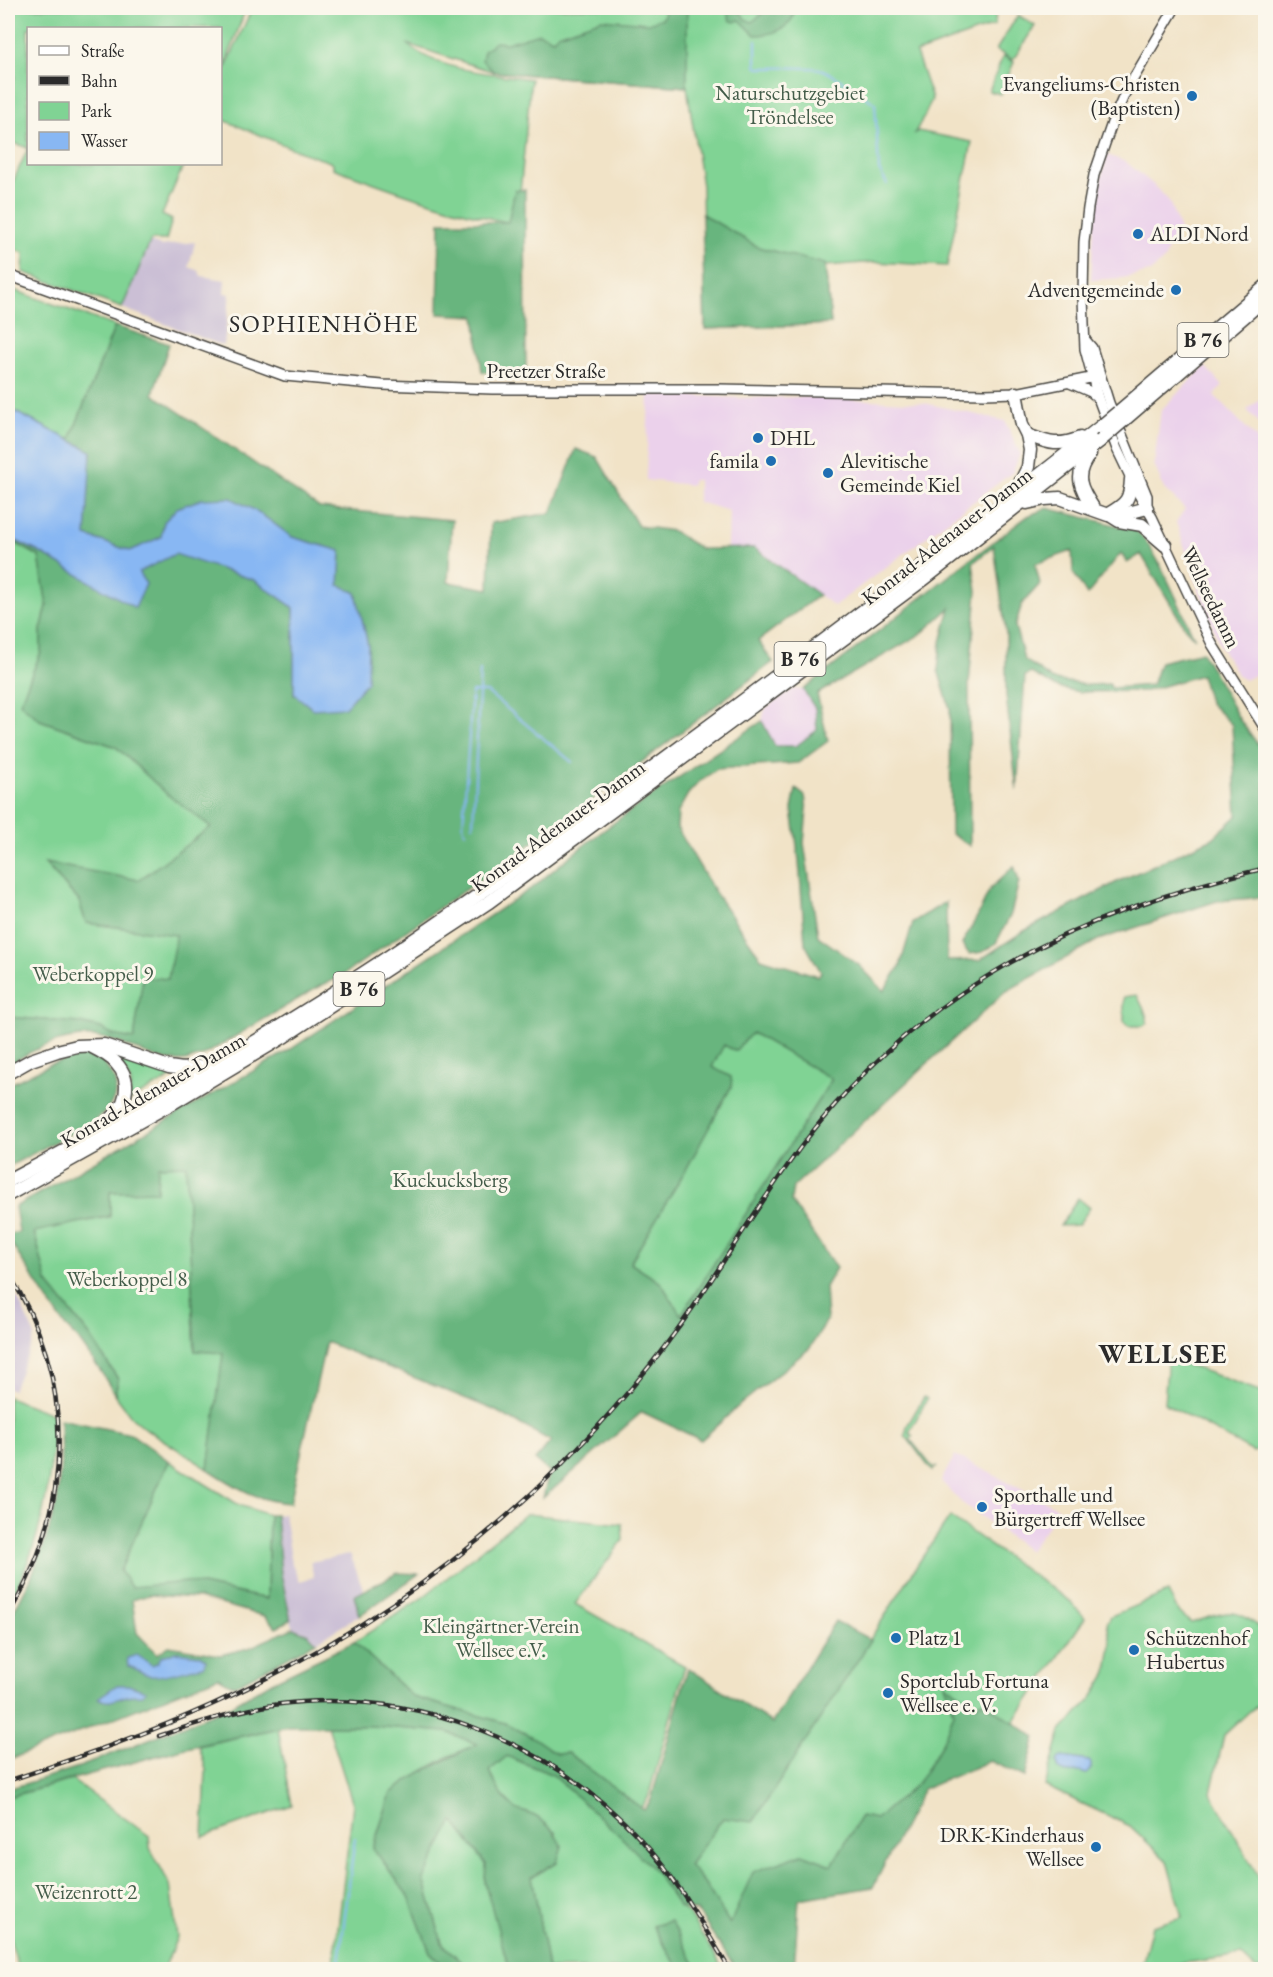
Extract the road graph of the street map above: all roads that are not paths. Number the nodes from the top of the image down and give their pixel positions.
1 (1175, 8) edge
2 (8, 276) edge
3 (1266, 285) edge
4 (1266, 298) edge
5 (1096, 378) junction
6 (1070, 383) junction
7 (1016, 393) junction
8 (1098, 398) junction
9 (1120, 417) junction
10 (1098, 434) junction
11 (1027, 435) junction
12 (1131, 479) junction
13 (1015, 502) junction
14 (1147, 508) junction
15 (1094, 509) junction
16 (1108, 514) junction
17 (1165, 545) junction
18 (1266, 730) edge
19 (92, 1047) junction
20 (228, 1058) junction
21 (8, 1073) edge
22 (88, 1139) junction
23 (8, 1181) edge
24 (8, 1195) edge

1 - 5 street
2 - 7 street, Preetzer Straße
3 - 9 highway, B 76
4 - 9 highway, B 76
5 - 6 street, Preetzer Straße
5 - 8 street, Wellseedamm
5 - 14 street, Wellseedamm
6 - 7 street, Preetzer Straße
6 - 8 street
7 - 11 highway
8 - 12 street, Wellseedamm
9 - 10 highway, B 76, bridge
10 - 11 highway
10 - 13 highway, Konrad-Adenauer-Damm / B 76
10 - 15 highway
11 - 13 highway
12 - 14 street, Wellseedamm
12 - 16 highway
13 - 15 highway
13 - 20 highway, Konrad-Adenauer-Damm / B 76
13 - 24 highway, Konrad-Adenauer-Damm / B 76
14 - 16 highway
14 - 17 street, Wellseedamm
15 - 16 highway
16 - 17 highway
17 - 18 street, Wellseedamm
19 - 20 highway, B 76
19 - 21 highway, B 76
19 - 22 highway, B 76
20 - 22 highway, Konrad-Adenauer-Damm / B 76
22 - 23 highway, Konrad-Adenauer-Damm / B 76

